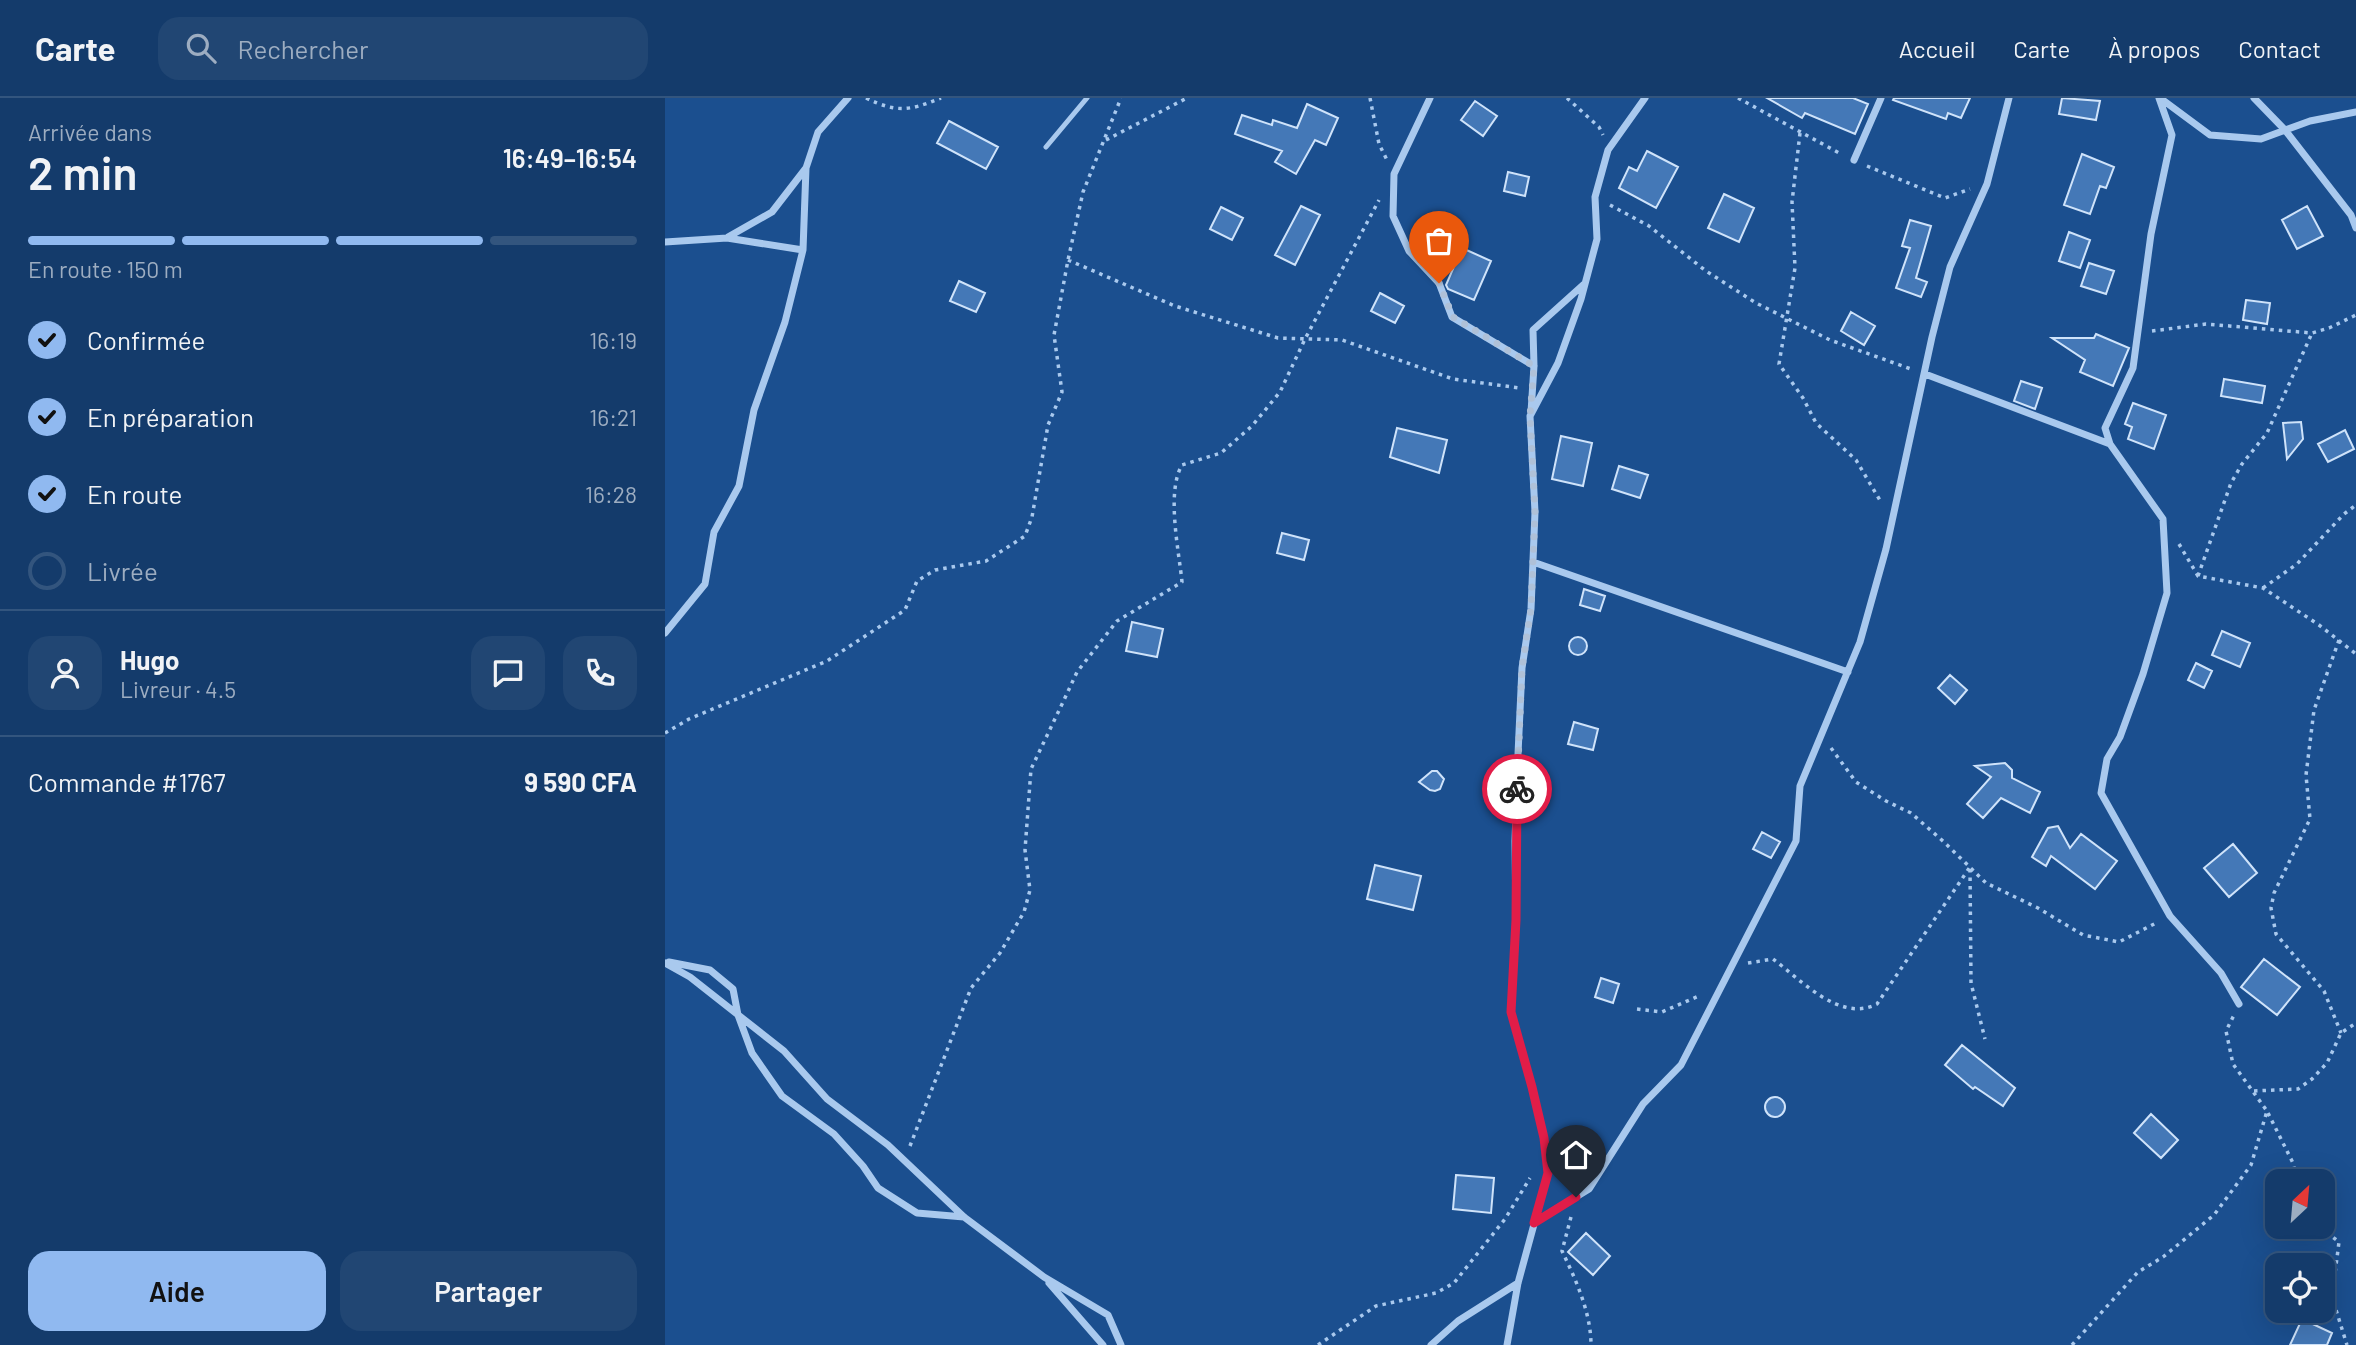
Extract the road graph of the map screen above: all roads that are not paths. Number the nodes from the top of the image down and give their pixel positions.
1 (848, 98) edge
2 (1087, 98) edge
3 (1430, 98) edge
4 (1645, 98) edge
5 (1881, 98) edge
6 (2009, 98) edge
7 (2159, 98) edge
8 (2254, 98) edge
9 (2356, 112) edge
10 (2285, 130) junction
11 (1046, 147) dead end
12 (1854, 160) dead end
13 (806, 168) junction
14 (2356, 228) edge
15 (727, 238) junction
16 (665, 242) edge
17 (803, 250) junction
18 (1585, 284) junction
19 (1534, 366) junction
20 (1925, 374) junction
21 (1530, 416) junction
22 (2110, 444) junction
23 (1533, 562) junction
24 (665, 634) edge
25 (1848, 672) junction
26 (665, 962) edge
27 (2239, 1004) road end
28 (739, 1015) junction
29 (964, 1217) junction
30 (1534, 1223) junction
31 (1044, 1278) junction
32 (1518, 1283) junction
33 (1103, 1345) edge
34 (1121, 1345) edge
35 (1431, 1345) edge
36 (1507, 1345) edge

1 - 13 street
2 - 11 lane
3 - 19 street
4 - 18 street
5 - 12 street
6 - 20 street
7 - 10 street
7 - 22 street
8 - 10 street
9 - 10 street
10 - 14 street
13 - 15 street
13 - 17 street
15 - 16 street
15 - 17 street
17 - 24 street
18 - 19 street
18 - 21 street
19 - 21 street
20 - 22 street
20 - 25 street
21 - 23 street
22 - 27 street
23 - 25 street
23 - 30 street
25 - 30 street
26 - 28 street
26 - 28 street
28 - 29 street
28 - 29 street
29 - 31 street
30 - 32 street
31 - 33 street
31 - 34 street
32 - 35 street
32 - 36 street

